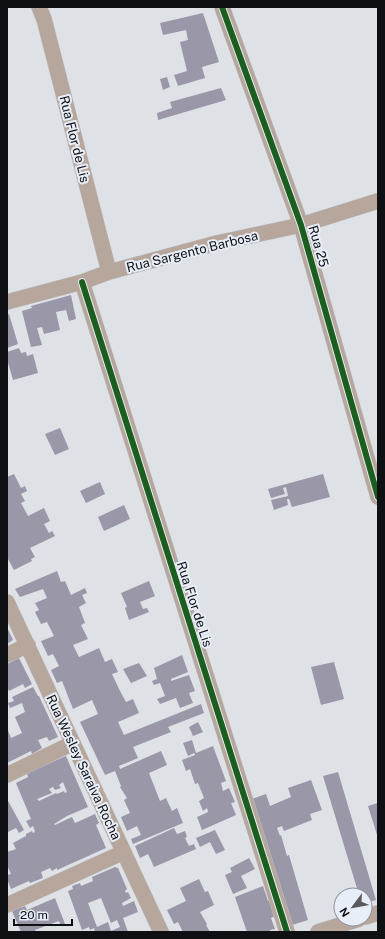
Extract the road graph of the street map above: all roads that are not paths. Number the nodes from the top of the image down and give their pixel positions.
1 (222, 7) edge
2 (43, 11) edge
3 (378, 201) edge
4 (301, 225) junction
5 (109, 272) junction
6 (82, 282) junction
7 (7, 302) edge
8 (378, 497) edge
9 (7, 602) edge
10 (28, 645) junction
11 (7, 655) edge
12 (73, 743) junction
13 (7, 775) edge
14 (124, 852) junction
15 (7, 906) edge
16 (334, 927) edge
17 (161, 932) edge
18 (287, 932) edge
19 (318, 932) edge

1 - 4 street, Rua 25
2 - 5 street, Rua Flor de Lis
3 - 4 street, Rua Sargento Barbosa
4 - 5 street, Rua Sargento Barbosa
4 - 8 street, Rua 25
5 - 6 street, Rua Sargento Barbosa
6 - 7 street, Rua Sargento Barbosa
6 - 18 street, Rua Flor de Lis
9 - 10 street, Rua Wesley Saraiva Rocha
10 - 11 street
10 - 12 street, Rua Wesley Saraiva Rocha
12 - 13 street
12 - 14 street, Rua Wesley Saraiva Rocha
14 - 15 street
14 - 17 street, Rua Wesley Saraiva Rocha
16 - 19 street

